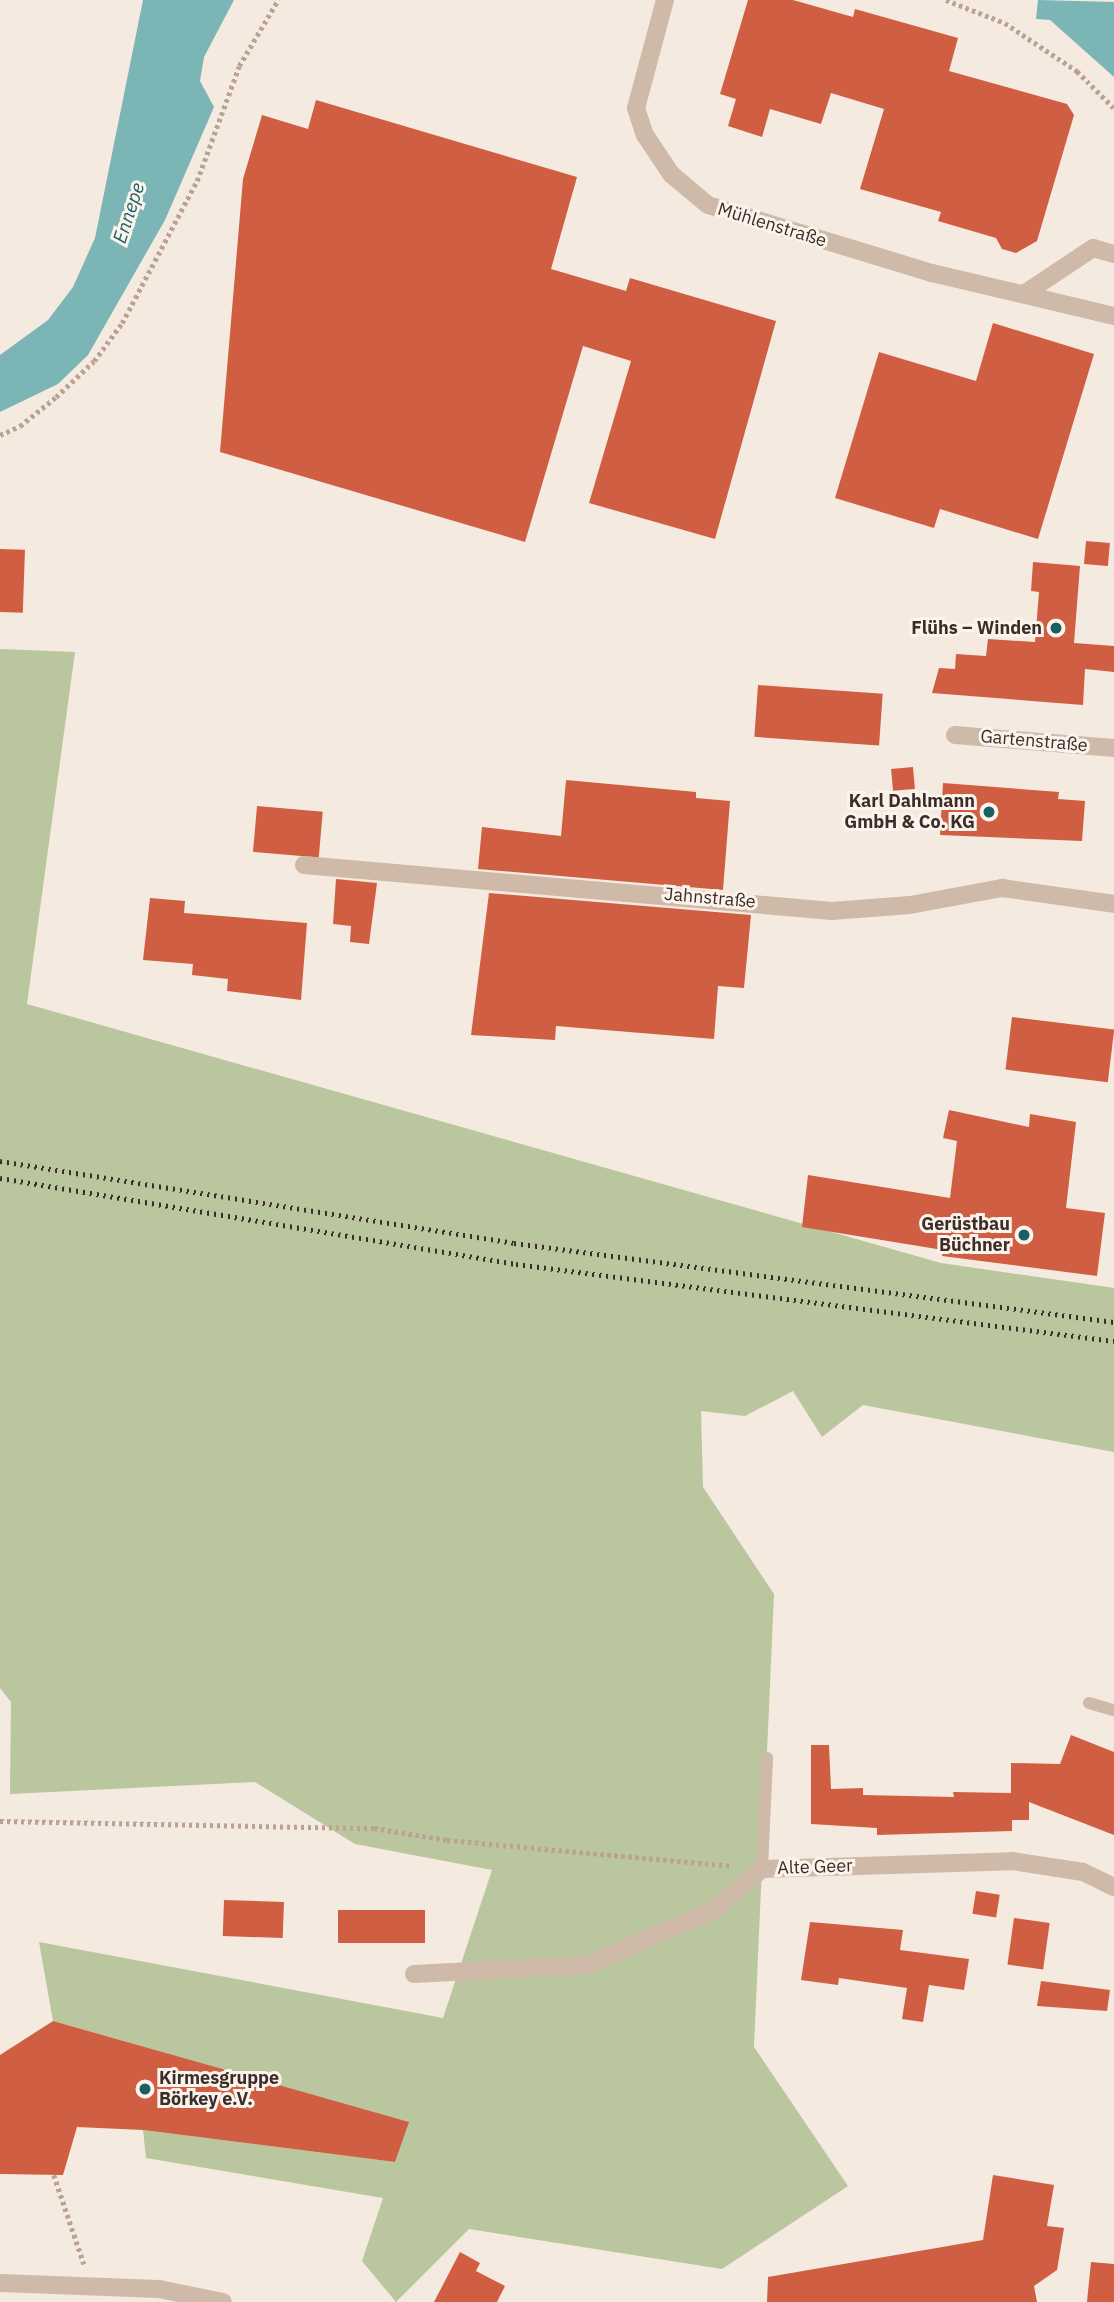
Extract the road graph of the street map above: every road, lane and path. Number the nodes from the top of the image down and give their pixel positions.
1 (278, 0) edge
2 (665, 0) edge
3 (946, 0) edge
4 (1114, 108) edge
5 (1114, 254) edge
6 (1024, 294) junction
7 (1114, 316) edge
8 (0, 435) edge
9 (955, 735) dead end
10 (1114, 748) edge
11 (304, 864) dead end
12 (1114, 904) edge
13 (1089, 1703) dead end
14 (1114, 1710) edge
15 (766, 1758) dead end
16 (0, 1821) edge
17 (762, 1869) junction
18 (1114, 1887) edge
19 (414, 1974) dead end
20 (54, 2175) dead end
21 (81, 2258) dead end
22 (0, 2283) edge
23 (157, 2296) edge
24 (223, 2302) edge

1 - 8 path
2 - 6 street, Mühlenstraße
3 - 4 path
5 - 6 street
6 - 7 street, Mühlenstraße
9 - 10 street, Gartenstraße
11 - 12 street, Jahnstraße
13 - 14 lane
15 - 17 lane
16 - 17 path
17 - 18 street, Alte Geer
17 - 19 street, Alte Geer
20 - 21 path
22 - 23 street
23 - 24 street

